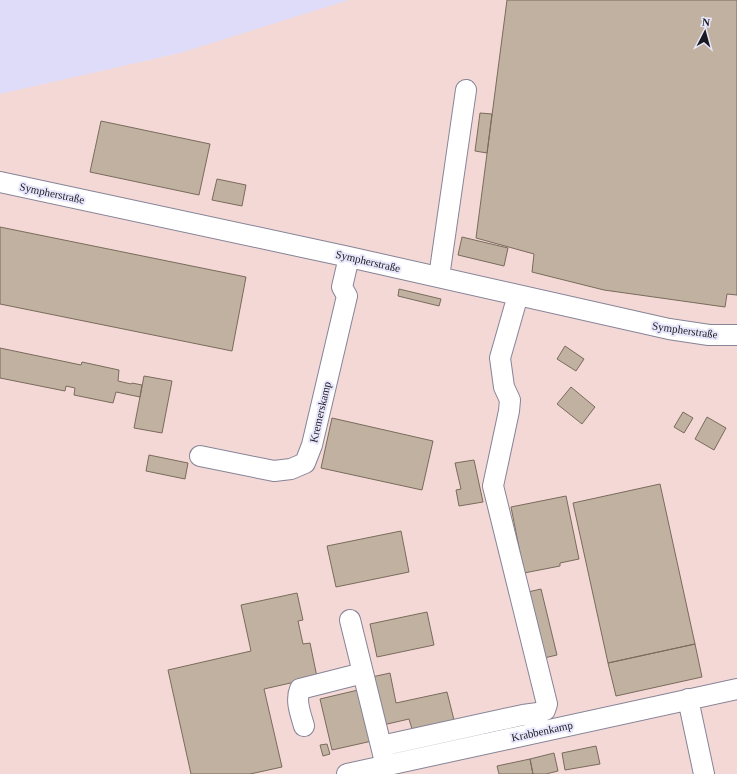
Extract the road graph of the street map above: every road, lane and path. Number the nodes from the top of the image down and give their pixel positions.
1 (466, 90) dead end
2 (0, 182) edge
3 (349, 257) junction
4 (438, 277) junction
5 (518, 295) junction
6 (737, 335) edge
7 (200, 456) dead end
8 (350, 620) dead end
9 (363, 673) junction
10 (737, 689) edge
11 (688, 699) junction
12 (304, 726) dead end
13 (381, 746) junction
14 (386, 766) junction
15 (347, 774) edge
16 (704, 774) edge

1 - 4 street
2 - 3 street, Sympherstraße
3 - 4 street, Sympherstraße
3 - 7 street, Kremerskamp
4 - 5 street, Sympherstraße
5 - 6 street, Sympherstraße
5 - 13 street
8 - 9 street
9 - 12 street
9 - 13 street
10 - 11 street, Krabbenkamp
11 - 14 street, Krabbenkamp
11 - 16 street
13 - 14 street
14 - 15 street, Krabbenkamp

